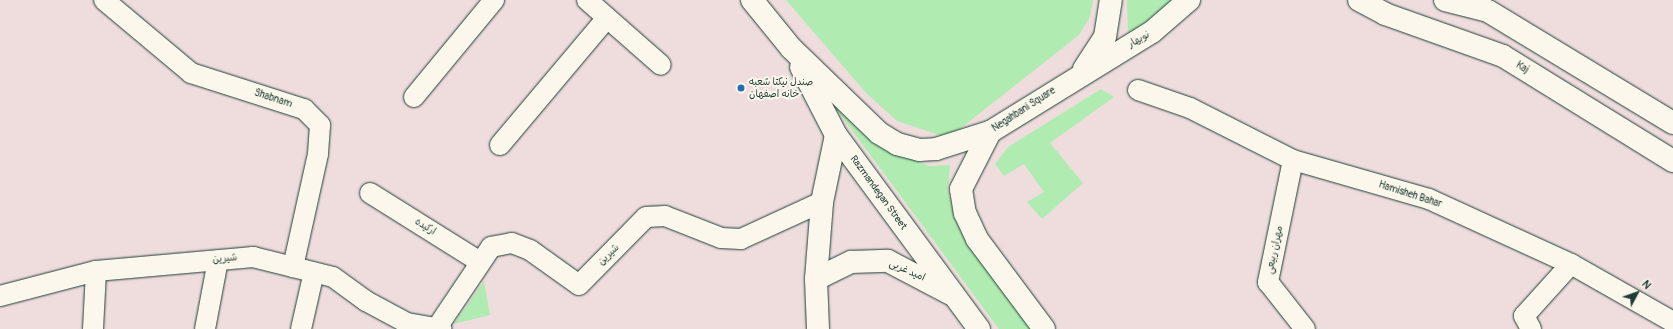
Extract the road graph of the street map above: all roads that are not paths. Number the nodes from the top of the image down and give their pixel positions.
1 (104, 0) edge
2 (494, 0) edge
3 (587, 0) edge
4 (752, 0) edge
5 (1111, 0) edge
6 (1189, 0) edge
7 (1359, 0) edge
8 (1445, 0) edge
9 (607, 18) junction
10 (791, 48) junction
11 (661, 64) dead end
12 (1083, 72) junction
13 (1138, 90) dead end
14 (414, 97) dead end
15 (1673, 123) edge
16 (990, 132) junction
17 (836, 135) junction
18 (500, 145) dead end
19 (1294, 160) junction
20 (1673, 161) edge
21 (370, 193) dead end
22 (822, 202) junction
23 (218, 260) junction
24 (480, 262) junction
25 (1571, 264) junction
26 (293, 267) junction
27 (96, 271) junction
28 (314, 272) junction
29 (816, 279) junction
30 (951, 294) junction
31 (0, 296) edge
32 (1673, 322) edge
33 (438, 328) edge
34 (93, 329) edge
35 (205, 329) edge
36 (301, 329) edge
37 (818, 329) edge
38 (979, 329) edge
39 (1044, 329) edge
40 (1305, 329) edge
41 (1530, 329) edge

1 - 26 street, Shabnam
2 - 14 street
3 - 9 street
4 - 10 main road, Negahbani Square
5 - 12 main road, Negahbani Square
6 - 12 main road, نوبهار
7 - 20 main road, Kaj
8 - 15 main road
9 - 11 street
9 - 18 street
10 - 16 main road, Negahbani Square
10 - 17 main road, Razmandegan Street
12 - 16 main road, Negahbani Square
13 - 19 street, Hamisheh Bahar
16 - 39 main road
17 - 22 main road
17 - 30 main road, Razmandegan Street
19 - 25 street, Hamisheh Bahar
19 - 40 street, مهران ربیعی
21 - 24 street, ارکیده
22 - 24 street, شیرین
22 - 29 main road
23 - 26 street, شیرین
23 - 27 street, شیرین
23 - 35 street
24 - 33 street, شیرین
25 - 32 street, Hamisheh Bahar
25 - 41 street
26 - 28 street, شیرین
27 - 31 street, شیرین
27 - 34 street
28 - 33 street, شیرین
28 - 36 street
29 - 30 main road, امید غربی
29 - 37 main road
30 - 38 main road, Razmandegan Street

